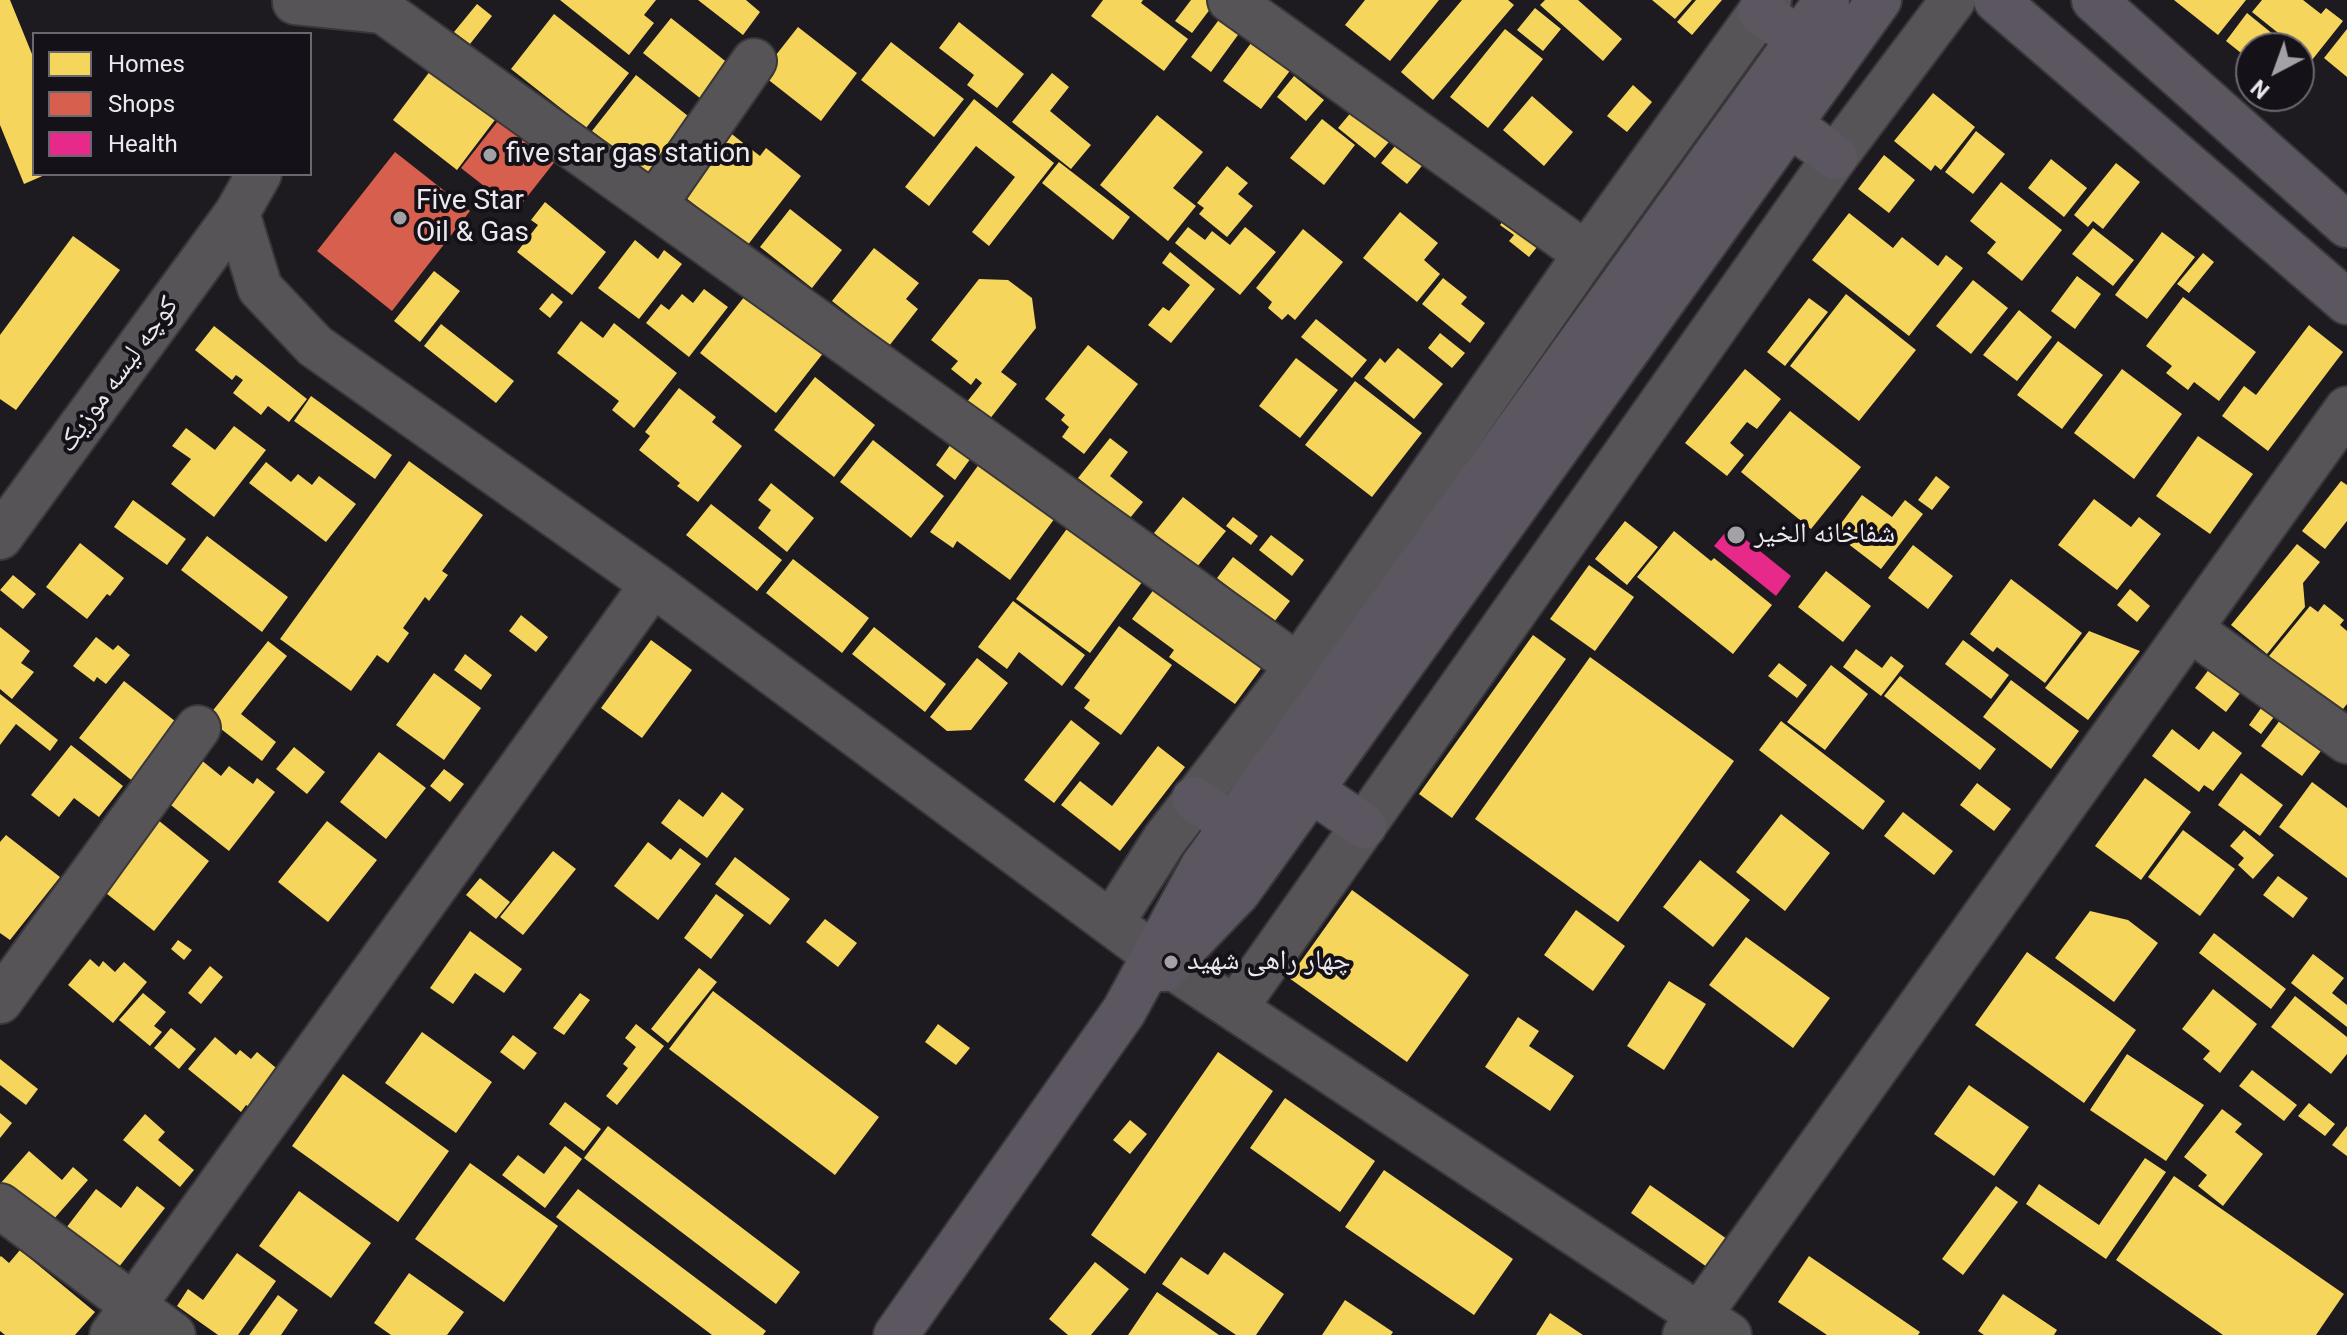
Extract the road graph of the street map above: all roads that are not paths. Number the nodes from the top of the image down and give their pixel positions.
1 (1230, 0) edge
2 (1827, 0) edge
3 (1879, 0) edge
4 (1953, 0) edge
5 (1996, 0) edge
6 (2094, 0) edge
7 (1764, 6) edge
8 (297, 12) edge
9 (1800, 40) junction
10 (754, 61) dead end
11 (1789, 124) junction
12 (1835, 157) junction
13 (258, 176) edge
14 (654, 205) junction
15 (237, 213) junction
16 (2347, 225) edge
17 (1586, 254) junction
18 (2347, 302) edge
19 (2347, 409) edge
20 (0, 537) edge
21 (653, 584) junction
22 (2190, 629) junction
23 (1298, 666) junction
24 (198, 728) dead end
25 (2347, 741) edge
26 (1311, 790) junction
27 (1194, 799) junction
28 (1233, 825) junction
29 (1364, 826) junction
30 (1112, 922) junction
31 (1161, 960) junction
32 (0, 1001) edge
33 (1235, 1008) junction
34 (0, 1206) edge
35 (122, 1321) edge
36 (1704, 1328) edge
37 (173, 1335) edge
38 (896, 1335) edge

1 - 17 street
2 - 9 main road
3 - 11 main road
4 - 12 street
5 - 18 main road
6 - 16 main road
7 - 9 main road
7 - 17 street
8 - 14 street
9 - 28 main road
10 - 14 street
11 - 12 main road
11 - 26 main road
12 - 29 street
13 - 15 street, کوچه لیسه موزیک
14 - 23 street
15 - 20 street, کوچه لیسه موزیک
15 - 21 street
17 - 23 street
19 - 22 street
21 - 30 street
21 - 35 street
22 - 25 street
22 - 36 street
23 - 27 street
24 - 32 street
26 - 29 main road
26 - 31 main road
27 - 28 main road
27 - 30 street
28 - 31 main road
29 - 33 street
30 - 31 street
31 - 33 street
31 - 38 main road
33 - 36 street
34 - 35 street
35 - 37 street

